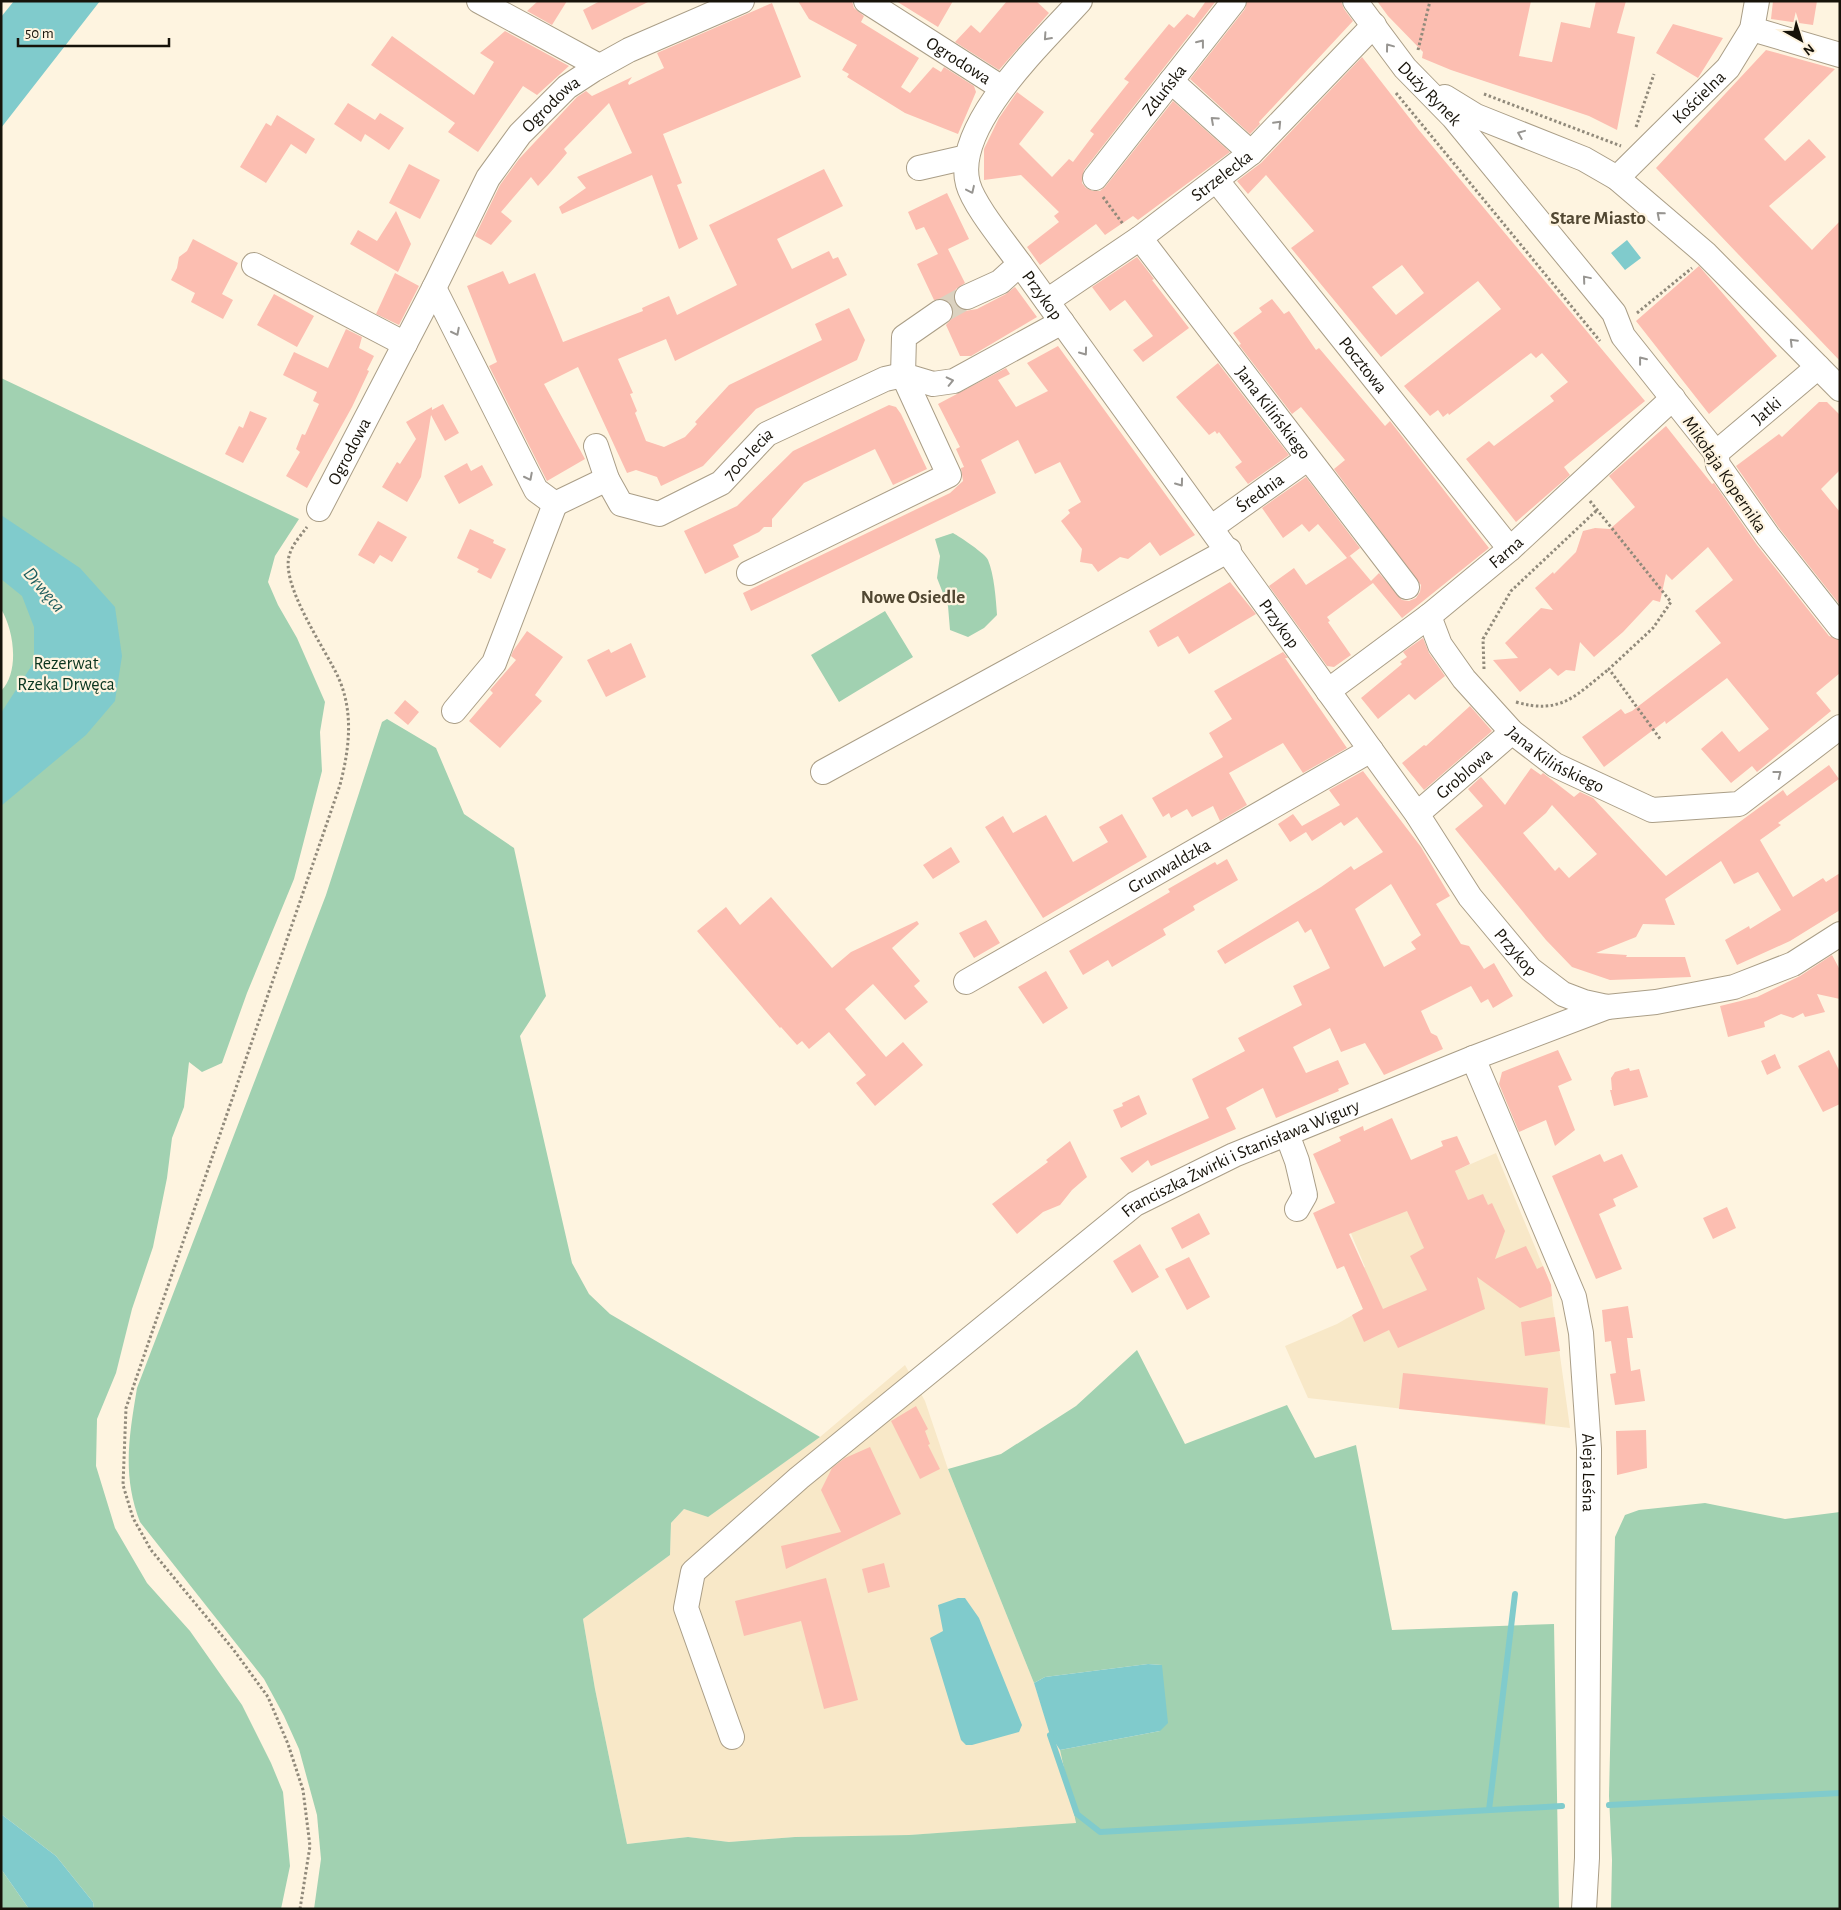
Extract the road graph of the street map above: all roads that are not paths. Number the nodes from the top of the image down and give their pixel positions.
1 (479, 1) edge
2 (742, 1) edge
3 (866, 1) edge
4 (1234, 1) edge
5 (1356, 1) edge
6 (1757, 1) edge
7 (1068, 5) edge
8 (1374, 25) junction
9 (1752, 29) junction
10 (1840, 55) edge
11 (1411, 60) junction
12 (599, 66) junction
13 (1171, 81) junction
14 (1002, 88) junction
15 (1251, 153) junction
16 (967, 157) junction
17 (919, 168) dead end
18 (1096, 178) dead end
19 (1617, 178) junction
20 (1217, 181) junction
21 (1132, 231) junction
22 (1020, 264) junction
23 (254, 266) dead end
24 (434, 288) junction
25 (967, 297) tunnel mouth
26 (1048, 301) junction
27 (940, 312) tunnel mouth
28 (1062, 322) junction
29 (1620, 326) joint
30 (405, 344) junction
31 (1818, 366) junction
32 (903, 375) junction
33 (1840, 389) edge
34 (1672, 398) junction
35 (596, 446) dead end
36 (1716, 453) junction
37 (1307, 459) junction
38 (607, 480) junction
39 (555, 504) junction
40 (319, 509) road end
41 (1212, 528) junction
42 (1510, 549) junction
43 (1229, 550) junction
44 (749, 573) dead end
45 (1407, 587) dead end
46 (1429, 616) junction
47 (1840, 627) edge
48 (1328, 691) junction
49 (454, 711) dead end
50 (1840, 727) edge
51 (1512, 732) junction
52 (1371, 750) junction
53 (823, 772) dead end
54 (1417, 814) junction
55 (1840, 934) edge
56 (966, 982) dead end
57 (1607, 1007) junction
58 (1472, 1058) junction
59 (1287, 1134) junction
60 (1297, 1209) dead end
61 (732, 1737) dead end
62 (1584, 1909) edge

1 - 12 street
2 - 12 street, Ogrodowa
3 - 14 street, Ogrodowa
13 -> 4 street, Zduńska
5 - 8 street
6 - 9 street, Kościelna
7 -> 14 street, Przykop
11 -> 8 street
15 -> 8 street, Strzelecka
9 - 10 street
9 - 19 street, Kościelna
19 -> 11 street, Duży Rynek
29 -> 11 street, Duży Rynek
12 - 24 street, Ogrodowa
15 -> 13 street
13 - 18 street, Zduńska
14 - 16 street, Przykop
15 - 20 street, Strzelecka
16 - 17 street
16 -> 22 street, Przykop
31 -> 19 street, Duży Rynek
20 - 21 street, Strzelecka
20 - 42 street, Pocztowa
21 - 26 street, Strzelecka
21 - 37 street, Jana Kilińskiego
22 - 25 street
22 - 26 street, Przykop
23 - 30 street
24 - 30 street, Ogrodowa
24 -> 39 street
26 - 28 street, Przykop
27 - 32 street
32 -> 28 street
28 -> 41 street, Przykop
34 -> 29 street, Mikołaja Kopernika
30 - 40 street, Ogrodowa
31 - 33 street, Duży Rynek
31 - 36 street, Jatki
32 - 38 street, 700-lecia
32 - 44 street
34 - 36 street, Mikołaja Kopernika
34 - 42 street, Farna
35 - 38 street, 700-lecia
36 - 47 street, Mikołaja Kopernika
37 - 41 street, Średnia
37 - 45 street, Jana Kilińskiego
38 - 39 street
39 - 49 street
41 - 43 street, Przykop
42 - 46 street, Farna
43 - 48 street, Przykop
43 - 53 street
46 - 48 street, Farna
46 - 51 street, Jana Kilińskiego
48 - 52 street, Przykop
51 -> 50 street, Jana Kilińskiego
51 - 54 street, Groblowa
52 - 54 street, Przykop
52 - 56 street, Grunwaldzka
54 - 57 street, Przykop
55 - 57 street, Przykop
57 - 58 street, Franciszka Żwirki i Stanisława Wigury
58 - 59 street, Franciszka Żwirki i Stanisława Wigury
58 - 62 street, Aleja Leśna
59 - 60 street
59 - 61 street, Franciszka Żwirki i Stanisława Wigury

